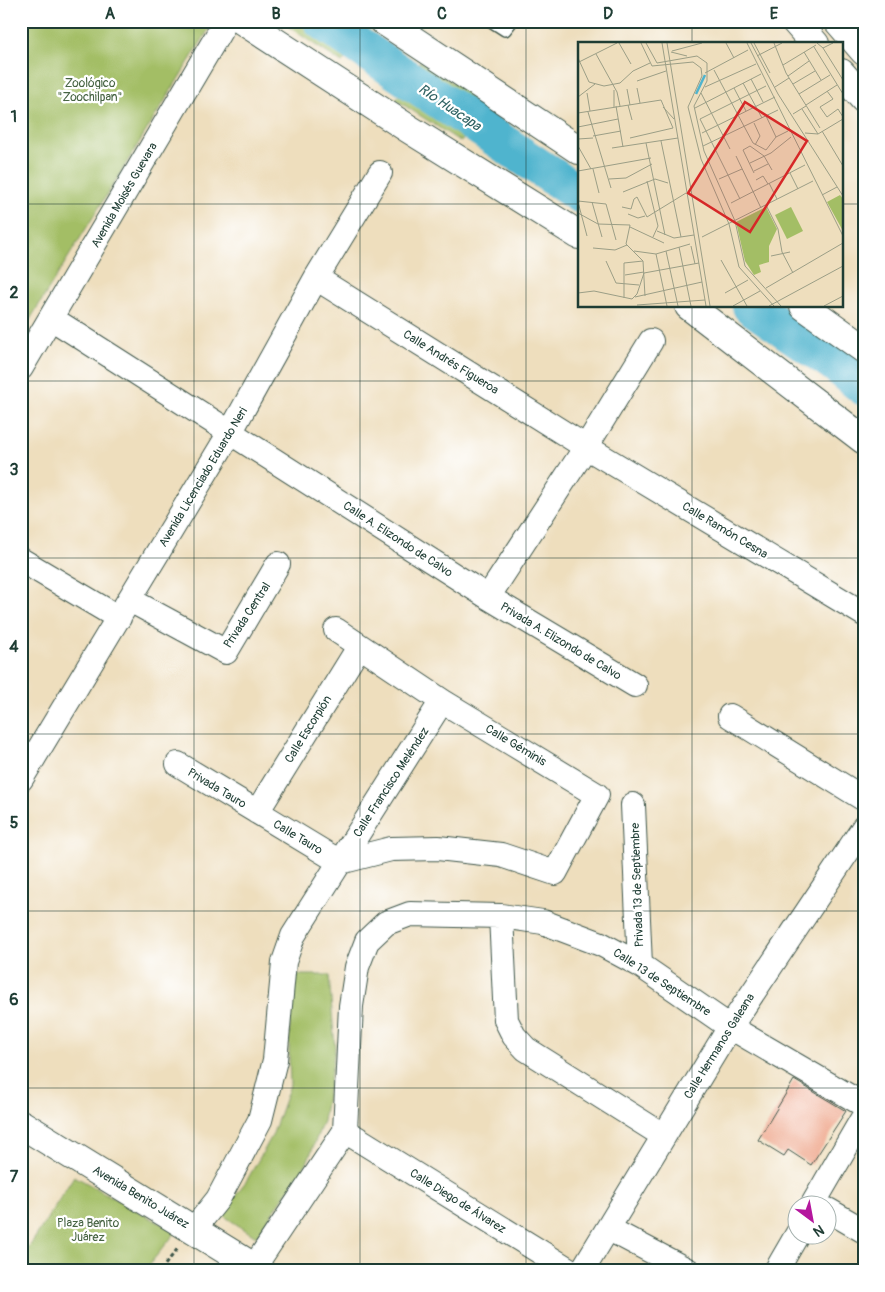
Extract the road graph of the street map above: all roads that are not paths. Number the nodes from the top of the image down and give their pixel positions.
1 (226, 21) edge
2 (243, 21) edge
3 (384, 21) edge
4 (490, 21) edge
5 (512, 21) edge
6 (795, 21) edge
7 (838, 21) edge
8 (813, 42) edge
9 (864, 51) edge
10 (842, 74) edge
11 (864, 99) edge
12 (578, 149) edge
13 (380, 174) dead end
14 (578, 234) edge
15 (316, 278) junction
16 (692, 308) edge
17 (807, 308) edge
18 (51, 318) junction
19 (651, 341) dead end
20 (864, 349) edge
21 (21, 368) edge
22 (231, 431) junction
23 (864, 440) edge
24 (586, 447) junction
25 (21, 560) edge
26 (278, 564) dead end
27 (488, 597) junction
28 (125, 609) junction
29 (864, 614) edge
30 (336, 630) dead end
31 (359, 646) junction
32 (635, 685) dead end
33 (442, 701) junction
34 (730, 716) dead end
35 (178, 764) dead end
36 (21, 779) edge
37 (864, 799) edge
38 (634, 805) dead end
39 (257, 812) junction
40 (864, 827) edge
41 (340, 862) junction
42 (502, 916) junction
43 (640, 965) junction
44 (730, 1027) junction
45 (864, 1105) edge
46 (864, 1116) edge
47 (21, 1124) edge
48 (345, 1131) junction
49 (664, 1136) junction
50 (824, 1194) edge
51 (838, 1217) edge
52 (608, 1229) junction
53 (194, 1230) junction
54 (864, 1231) edge
55 (792, 1244) edge
56 (257, 1269) edge
57 (571, 1271) edge
58 (582, 1271) edge
59 (689, 1271) edge
60 (776, 1271) edge

1 - 18 street, Avenida Moisés Guevara
2 - 14 main road
3 - 12 main road
4 - 5 lane
6 - 8 main road
7 - 9 main road
10 - 11 main road
13 - 15 street, Avenida Licenciado Eduardo Neri
15 - 22 street, Avenida Licenciado Eduardo Neri
15 - 24 street, Calle Andrés Figueroa
16 - 23 main road
17 - 20 main road
18 - 21 street, Avenida Moisés Guevara
18 - 22 street, Calle A. Elizondo de Calvo
19 - 24 street
22 - 27 street, Calle A. Elizondo de Calvo
22 - 28 street, Avenida Licenciado Eduardo Neri
24 - 27 street
24 - 29 street, Calle Ramón Cesna
25 - 28 street
26 - 28 street, Privada Central
27 - 32 street, Privada A. Elizondo de Calvo
28 - 36 street, Avenida Licenciado Eduardo Neri
30 - 31 street, Calle Géminis
31 - 33 street, Calle Géminis
31 - 39 street, Calle Escorpión
33 - 41 street, Calle Francisco Meléndez
33 - 41 street, Calle Géminis
34 - 37 street
35 - 39 street, Privada Tauro
38 - 43 street, Privada 13 de Septiembre
39 - 41 street, Calle Tauro
40 - 44 street, Calle Hermanos Galeana
41 - 53 street, Calle Francisco Meléndez
42 - 43 street, Calle 13 de Septiembre
42 - 48 street, Calle 13 de Septiembre
42 - 49 street
43 - 44 street, Calle 13 de Septiembre
44 - 45 street, Calle 13 de Septiembre
44 - 49 street, Calle Hermanos Galeana
46 - 50 street
47 - 53 main road, Avenida Benito Juárez
48 - 56 street
48 - 57 street, Calle Diego de Álvarez
49 - 52 street, Calle Hermanos Galeana
51 - 54 street
52 - 58 street, Calle Hermanos Galeana
52 - 59 street
53 - 56 main road, Avenida Benito Juárez
55 - 60 street

